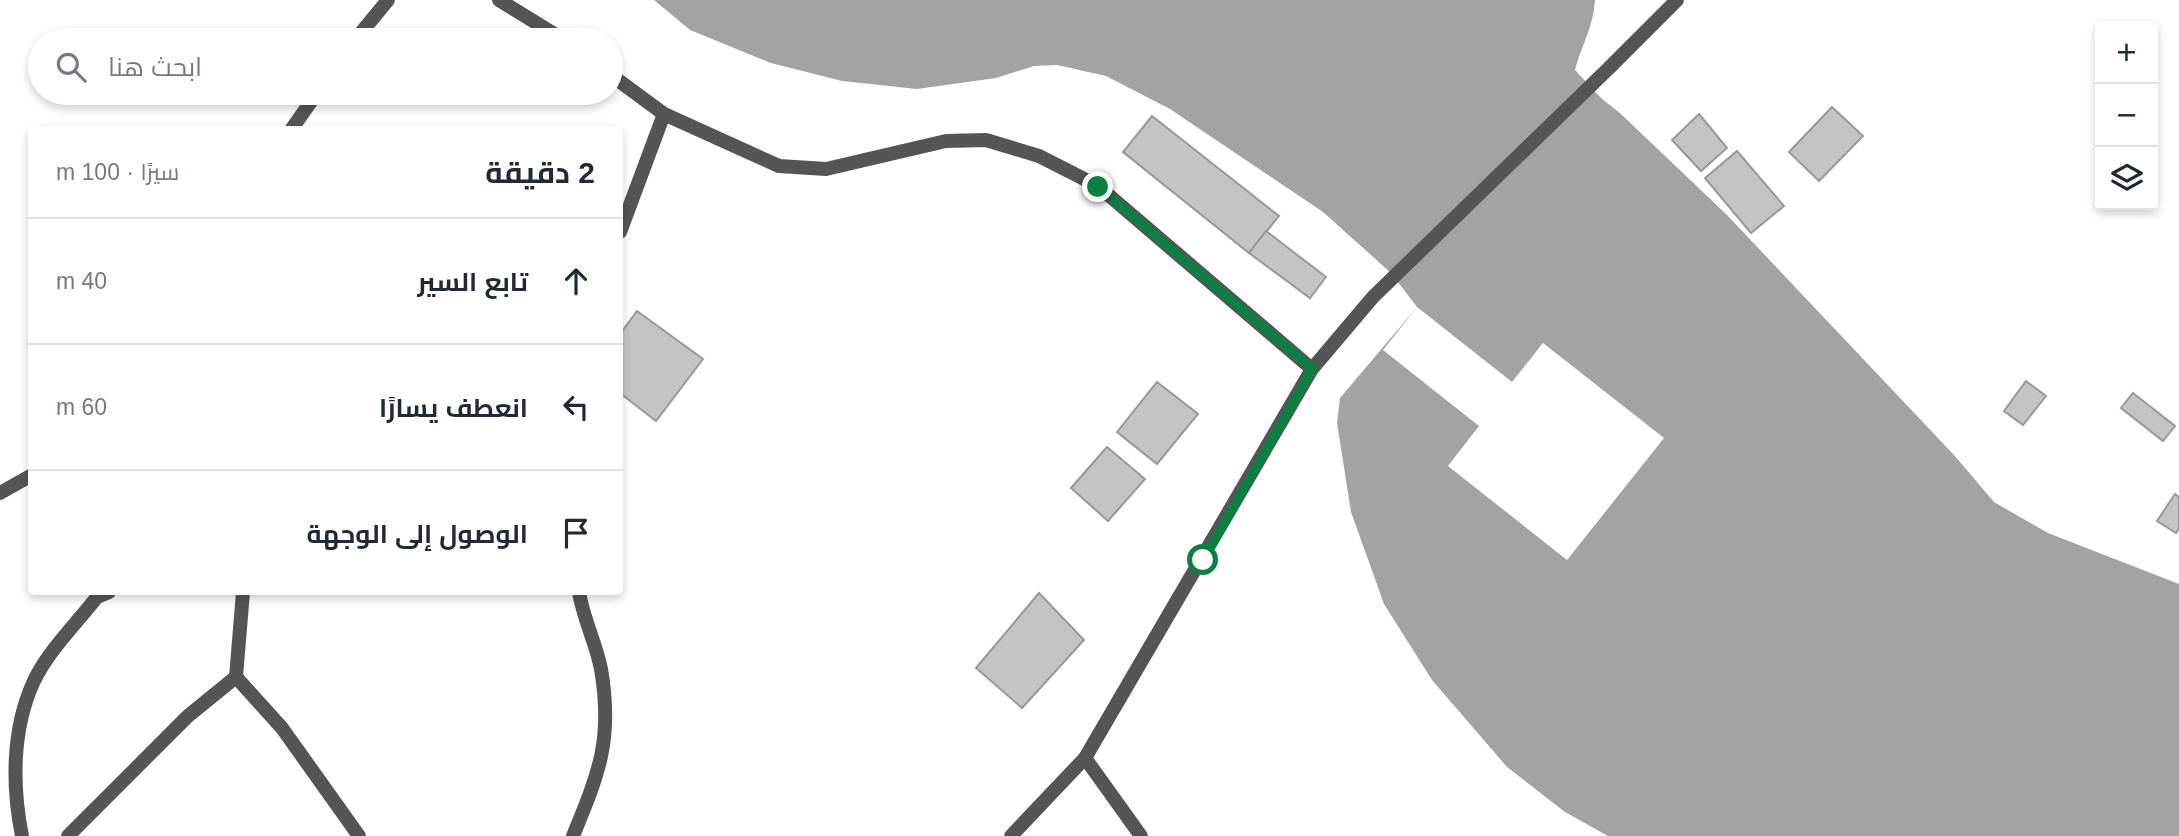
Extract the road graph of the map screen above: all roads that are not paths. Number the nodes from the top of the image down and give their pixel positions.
1 (388, 0) edge
2 (499, 0) edge
3 (1677, 0) edge
4 (365, 28) edge
5 (544, 28) edge
6 (623, 84) edge
7 (309, 105) edge
8 (664, 114) junction
9 (294, 126) edge
10 (623, 224) edge
11 (1312, 369) junction
12 (28, 477) edge
13 (0, 493) edge
14 (98, 595) edge
15 (243, 595) edge
16 (580, 595) edge
17 (236, 677) junction
18 (1085, 758) junction
19 (22, 836) edge
20 (68, 836) edge
21 (359, 836) edge
22 (573, 836) edge
23 (1011, 836) edge
24 (1141, 836) edge

1 - 4 street
2 - 5 street
3 - 11 street
6 - 8 street
7 - 9 street
8 - 10 street
8 - 11 street
11 - 18 street
12 - 13 street
14 - 19 street
15 - 17 street
16 - 22 street
17 - 20 street
17 - 21 street
18 - 23 street
18 - 24 street

